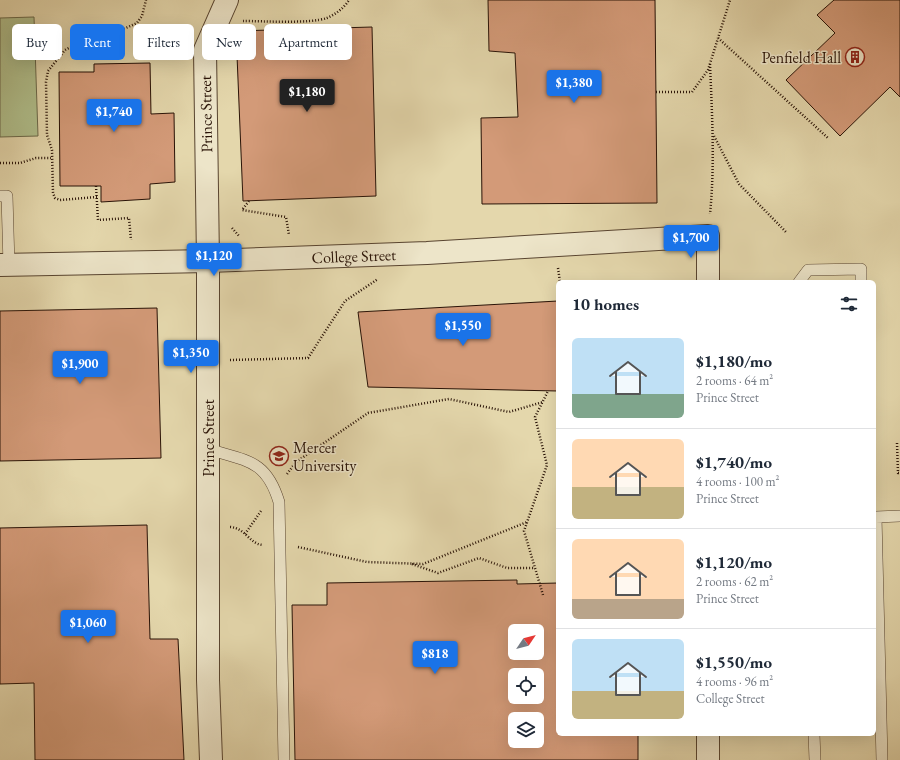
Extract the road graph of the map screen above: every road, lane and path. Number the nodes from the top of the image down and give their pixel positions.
1 (146, 0) edge
2 (227, 0) edge
3 (349, 0) edge
4 (730, 0) edge
5 (236, 21) dead end
6 (718, 38) junction
7 (710, 64) junction
8 (656, 92) dead end
9 (714, 136) junction
10 (828, 138) dead end
11 (51, 158) junction
12 (0, 163) edge
13 (96, 186) dead end
14 (0, 196) edge
15 (97, 197) junction
16 (249, 201) dead end
17 (228, 224) dead end
18 (786, 232) dead end
19 (708, 236) junction
20 (281, 237) dead end
21 (244, 240) dead end
22 (138, 242) dead end
23 (208, 261) junction
24 (5, 265) edge
25 (381, 277) dead end
26 (708, 280) edge
27 (800, 280) edge
28 (861, 280) edge
29 (208, 360) junction
30 (548, 391) dead end
31 (543, 402) junction
32 (896, 443) dead end
33 (208, 449) junction
34 (900, 473) edge
35 (276, 490) junction
36 (876, 512) edge
37 (900, 516) edge
38 (527, 522) junction
39 (208, 526) junction
40 (245, 534) junction
41 (279, 546) junction
42 (407, 563) junction
43 (536, 568) junction
44 (876, 569) edge
45 (543, 595) dead end
46 (708, 736) edge
47 (814, 736) edge
48 (211, 760) edge
49 (284, 760) edge
50 (708, 760) edge
51 (815, 760) edge
52 (882, 760) edge

1 - 11 path
2 - 23 street, Prince Street
3 - 5 path
4 - 6 path
6 - 7 path
6 - 10 path
7 - 8 path
7 - 9 path
9 - 18 path
9 - 19 path
11 - 12 path
11 - 15 path
13 - 15 path
14 - 24 lane
15 - 22 path
16 - 20 path
17 - 21 path
19 - 23 street, College Street
19 - 26 street
23 - 24 street, College Street
23 - 29 street, Prince Street
25 - 29 path
27 - 28 lane
29 - 33 street, Prince Street
30 - 31 path
31 - 35 path
31 - 38 path
32 - 34 path
33 - 35 lane
33 - 39 street, Prince Street
35 - 40 path
35 - 41 lane
36 - 37 lane
38 - 42 path
38 - 43 path
39 - 40 path
39 - 48 street, Prince Street
40 - 41 path
41 - 42 path
41 - 49 lane
42 - 43 path
43 - 45 path
44 - 52 lane
46 - 50 street
47 - 51 lane

